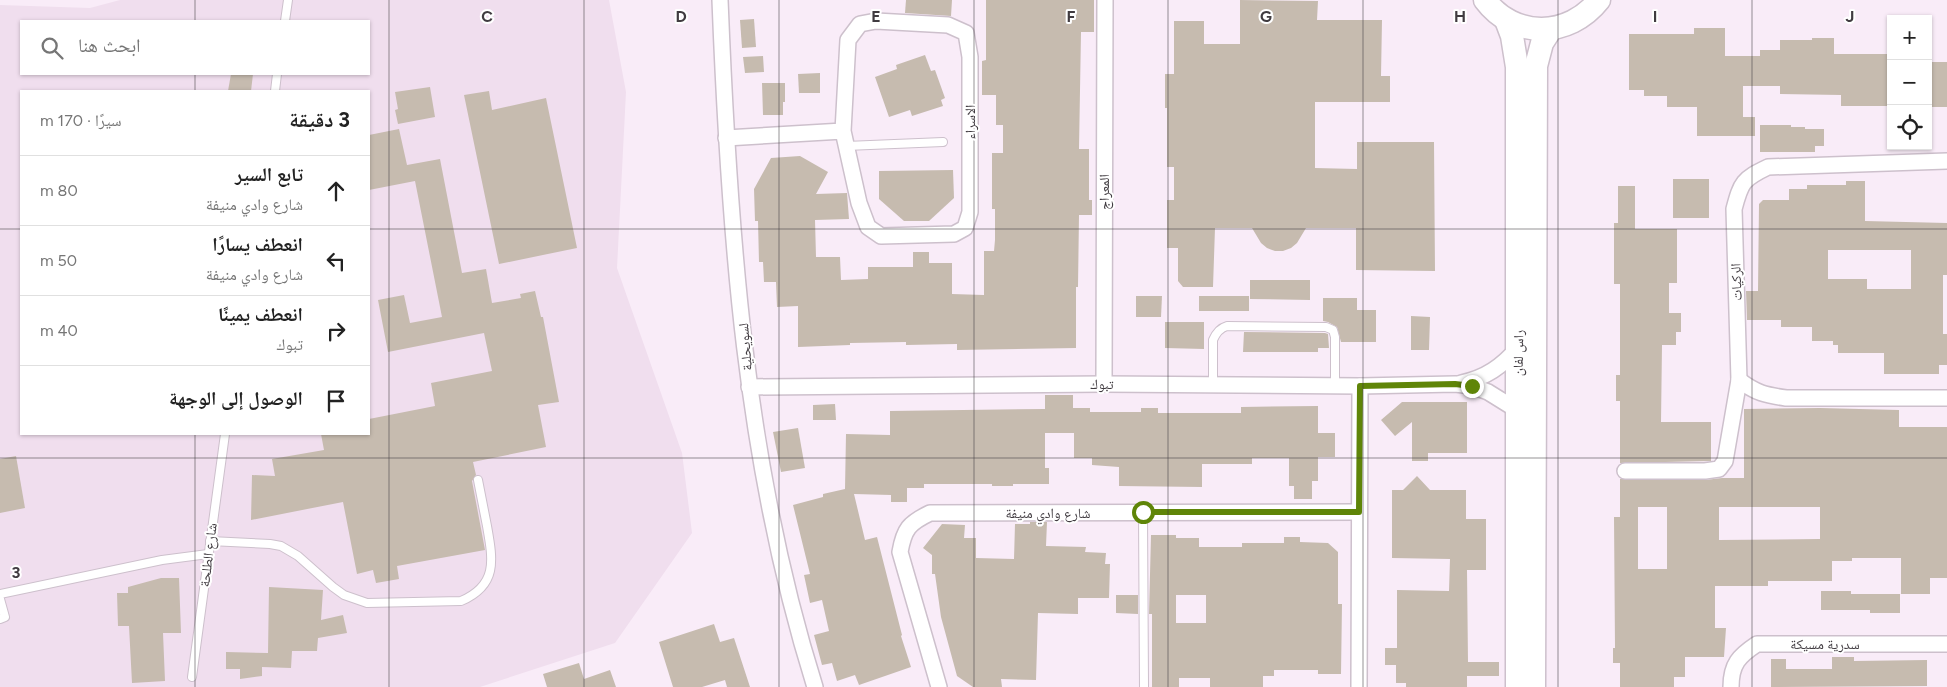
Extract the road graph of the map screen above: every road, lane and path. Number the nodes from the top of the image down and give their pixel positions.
1 (288, 0) edge
2 (720, 0) edge
3 (1105, 0) edge
4 (1485, 0) edge
5 (1600, 0) edge
6 (285, 20) edge
7 (1506, 20) junction
8 (1551, 29) junction
9 (278, 75) edge
10 (275, 90) edge
11 (843, 130) junction
12 (726, 138) junction
13 (943, 142) dead end
14 (846, 146) junction
15 (1947, 161) edge
16 (1518, 348) junction
17 (1739, 380) junction
18 (1104, 384) junction
19 (1455, 384) junction
20 (1214, 385) junction
21 (1336, 386) junction
22 (1360, 386) junction
23 (749, 387) junction
24 (1947, 398) edge
25 (1517, 410) junction
26 (225, 435) edge
27 (1625, 471) dead end
28 (478, 480) dead end
29 (1143, 512) junction
30 (1359, 512) junction
31 (210, 540) junction
32 (208, 554) junction
33 (0, 594) edge
34 (0, 599) edge
35 (0, 619) edge
36 (1947, 644) edge
37 (192, 677) dead end
38 (815, 687) edge
39 (939, 687) edge
40 (1144, 687) edge
41 (1359, 687) edge
42 (1517, 687) edge
43 (1534, 687) edge
44 (1731, 687) edge

1 - 6 lane
2 - 12 street, لسويحلية
3 - 18 street, المعراج
4 - 7 street
5 - 8 street
7 - 8 street
7 - 16 street, راس لفان
8 - 43 street, راس لفان
9 - 10 lane
11 - 12 street
11 - 14 street, الاسراء
11 - 14 street, الاسراء
12 - 23 street, لسويحلية
13 - 14 lane
15 - 17 street, الركيات
16 - 19 street, تبوك
16 - 25 street, راس لفان
17 - 24 street
17 - 27 street, الركيات
18 - 20 street, تبوك
18 - 23 street, تبوك
19 - 22 street, تبوك
19 - 25 street, تبوك
20 - 21 street, تبوك
20 - 21 lane
21 - 22 street, تبوك
22 - 30 street
23 - 38 street, لسويحلية
25 - 42 street, راس لفان
26 - 31 lane, شارع الطلحة
28 - 31 lane
29 - 30 street, شارع وادي منيفة
29 - 39 street, شارع وادي منيفة
29 - 40 lane
30 - 41 street
31 - 32 lane, شارع الطلحة
32 - 33 lane
32 - 37 lane, شارع الطلحة
34 - 35 lane
36 - 44 street, سدرية مسيكة

